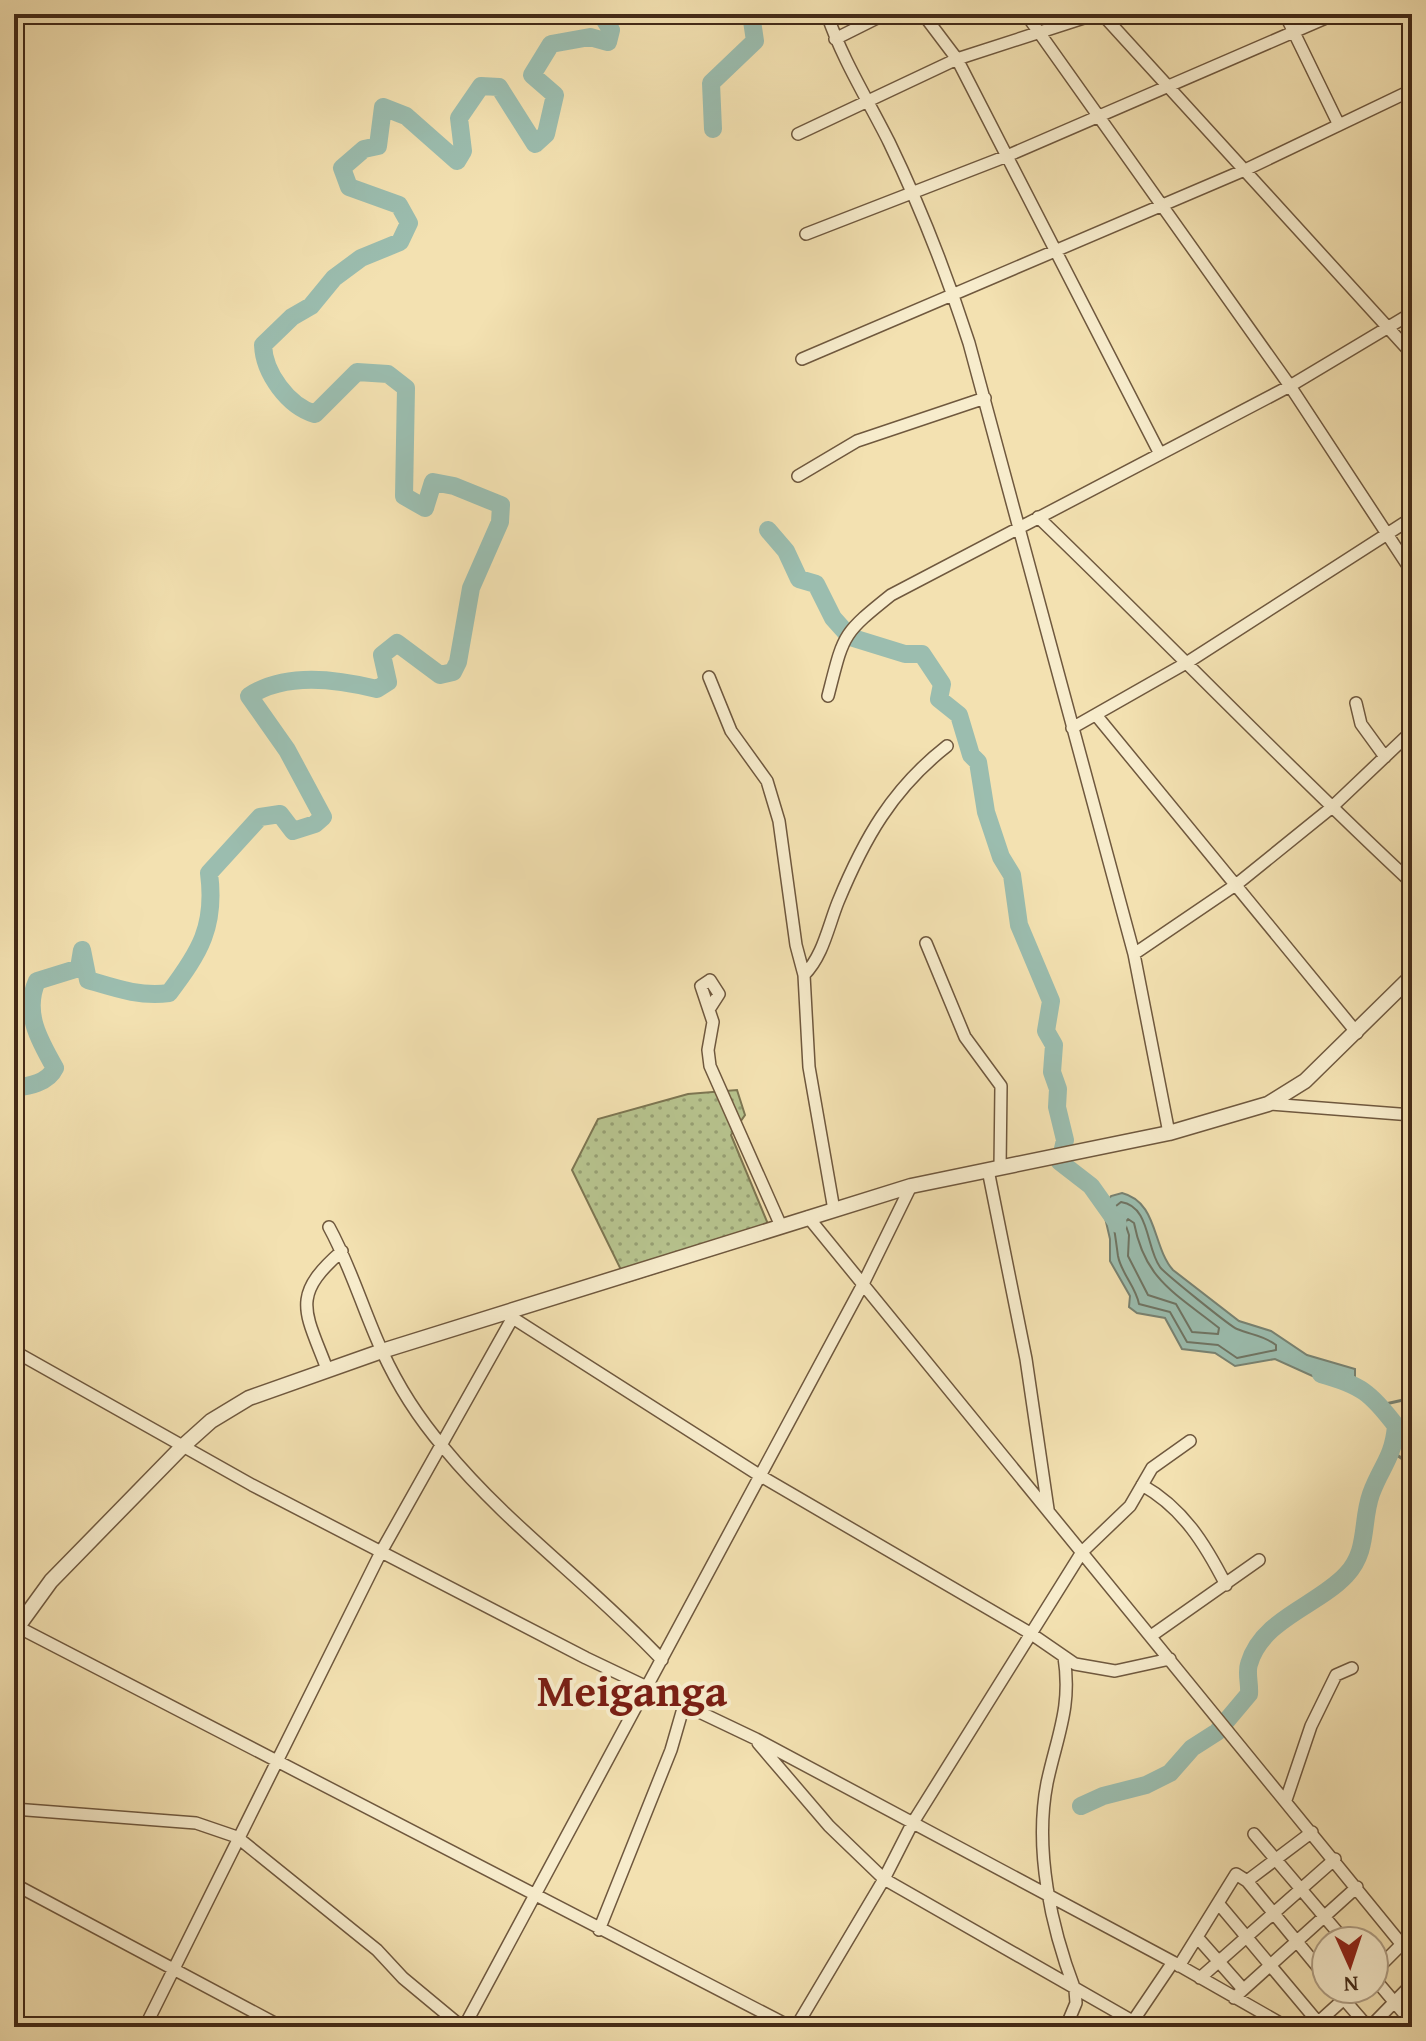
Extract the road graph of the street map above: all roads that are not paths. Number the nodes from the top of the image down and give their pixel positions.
1 (827, 14) edge
2 (885, 14) edge
3 (923, 14) edge
4 (1026, 14) edge
5 (1099, 14) edge
6 (1285, 14) edge
7 (1335, 14) edge
8 (1405, 14) edge
9 (1412, 24) edge
10 (1039, 33) junction
11 (1295, 33) junction
12 (835, 39) junction
13 (957, 59) junction
14 (1167, 85) junction
15 (1412, 90) edge
16 (868, 99) junction
17 (1101, 114) junction
18 (1339, 125) junction
19 (798, 134) dead end
20 (1007, 156) junction
21 (1247, 169) junction
22 (911, 195) junction
23 (1160, 203) junction
24 (806, 234) dead end
25 (1053, 251) junction
26 (954, 295) junction
27 (1412, 313) edge
28 (1388, 329) junction
29 (1412, 354) edge
30 (802, 359) dead end
31 (1290, 386) junction
32 (985, 398) junction
33 (1160, 454) junction
34 (798, 476) dead end
35 (1038, 517) junction
36 (1412, 518) edge
37 (1018, 529) junction
38 (1386, 534) junction
39 (1412, 572) edge
40 (1188, 662) junction
41 (709, 677) dead end
42 (828, 696) dead end
43 (1356, 703) dead end
44 (1096, 715) junction
45 (1072, 728) junction
46 (1412, 731) edge
47 (947, 746) dead end
48 (1385, 757) junction
49 (1331, 808) junction
50 (1412, 883) edge
51 (1237, 884) junction
52 (926, 943) dead end
53 (1134, 954) junction
54 (804, 975) junction
55 (1412, 976) edge
56 (710, 1008) dead end
57 (1357, 1033) junction
58 (1268, 1104) junction
59 (1412, 1115) edge
60 (1169, 1133) junction
61 (994, 1169) junction
62 (911, 1186) junction
63 (834, 1210) junction
64 (808, 1217) junction
65 (781, 1226) junction
66 (329, 1227) dead end
67 (342, 1251) junction
68 (862, 1286) junction
69 (509, 1316) junction
70 (14, 1351) edge
71 (382, 1351) junction
72 (327, 1369) junction
73 (1190, 1441) dead end
74 (182, 1447) junction
75 (443, 1447) junction
76 (759, 1475) junction
77 (1142, 1485) junction
78 (1048, 1510) junction
79 (381, 1552) junction
80 (1082, 1552) junction
81 (1259, 1560) dead end
82 (1226, 1585) junction
83 (15, 1628) edge
84 (1030, 1633) junction
85 (1151, 1636) junction
86 (1064, 1657) junction
87 (1170, 1659) junction
88 (662, 1660) junction
89 (1352, 1668) dead end
90 (647, 1688) junction
91 (684, 1705) junction
92 (756, 1739) junction
93 (276, 1760) junction
94 (1286, 1800) junction
95 (14, 1809) edge
96 (912, 1824) junction
97 (1312, 1832) junction
98 (1254, 1834) dead end
99 (237, 1837) junction
100 (1276, 1858) junction
101 (1335, 1859) junction
102 (884, 1879) junction
103 (1247, 1881) junction
104 (14, 1884) edge
105 (1357, 1887) junction
106 (1301, 1888) junction
107 (535, 1896) junction
108 (1049, 1896) junction
109 (1218, 1903) junction
110 (1272, 1911) junction
111 (1325, 1915) junction
112 (1333, 1925) edge
113 (599, 1930) junction
114 (1246, 1935) junction
115 (1197, 1937) junction
116 (1296, 1941) junction
117 (1402, 1944) junction
118 (1390, 1956) edge
119 (1412, 1957) edge
120 (1310, 1958) edge
121 (1218, 1960) junction
122 (1176, 1964) junction
123 (1268, 1965) junction
124 (175, 1969) junction
125 (1200, 1978) junction
126 (1412, 1984) edge
127 (1075, 1990) junction
128 (1238, 1994) junction
129 (1390, 1997) edge
130 (1394, 2002) junction
131 (1332, 2005) edge
132 (1349, 2005) edge
133 (1412, 2023) edge
134 (1135, 2025) edge
135 (1318, 2025) edge
136 (145, 2027) edge
137 (282, 2027) edge
138 (463, 2027) edge
139 (793, 2027) edge
140 (1066, 2027) edge
141 (1287, 2027) edge
142 (1369, 2027) edge

1 - 12 street
2 - 12 street
3 - 13 street
4 - 10 street
5 - 10 street
5 - 14 street
6 - 11 street
7 - 11 street
8 - 9 street
10 - 13 street
10 - 17 street
11 - 14 street
11 - 18 street
12 - 16 street
13 - 16 street
13 - 20 street
14 - 17 street
14 - 21 street
15 - 18 street
16 - 19 street
16 - 22 street
17 - 20 street
17 - 23 street
18 - 21 street
20 - 22 street
20 - 25 street
21 - 23 street
21 - 28 street
22 - 24 street
22 - 26 street
23 - 25 street
23 - 31 street
25 - 26 street
25 - 33 street
26 - 30 street
26 - 32 street
27 - 28 street
28 - 29 street
28 - 31 street
31 - 33 street
31 - 38 street
32 - 34 street
32 - 37 street
33 - 35 street
35 - 37 street
35 - 40 street
36 - 38 street
37 - 42 street
37 - 45 street
38 - 39 street
38 - 40 street
40 - 44 street
40 - 49 street
41 - 54 street
43 - 48 street
44 - 45 street
44 - 51 street
45 - 53 street
46 - 48 street
47 - 54 street
48 - 49 street
49 - 50 street
49 - 51 street
51 - 53 street
51 - 57 street
52 - 61 street
53 - 60 street
54 - 63 street
55 - 57 street
56 - 65 street
57 - 58 street
58 - 59 street
58 - 60 street
60 - 61 street
61 - 62 street
61 - 78 street
62 - 63 street
62 - 68 street
63 - 64 street
64 - 65 street
64 - 68 street
65 - 69 street
66 - 67 street
67 - 71 street
67 - 72 street
68 - 76 street
68 - 78 street
69 - 71 street
69 - 75 street
69 - 76 street
70 - 74 street
71 - 72 street
71 - 75 street
72 - 74 street
73 - 77 street
74 - 79 street
74 - 83 street
75 - 79 street
75 - 88 street
76 - 84 street
76 - 88 street
77 - 80 street
77 - 82 street
78 - 80 street
79 - 90 street
79 - 93 street
80 - 84 street
80 - 85 street
81 - 82 street
82 - 85 street
83 - 93 street
84 - 86 street
84 - 96 street
85 - 87 street
86 - 87 street
86 - 108 street
87 - 94 street
88 - 90 street
89 - 94 street
90 - 91 street
90 - 107 street
91 - 92 street
91 - 113 street
92 - 96 street
92 - 102 street
93 - 99 street
93 - 107 street
94 - 97 street
95 - 99 street
96 - 102 street
96 - 108 street
97 - 100 street
97 - 101 street
98 - 100 street
99 - 124 street
99 - 138 street
100 - 103 street
100 - 106 street
101 - 105 street
101 - 106 street
102 - 127 street
102 - 139 street
103 - 109 street
103 - 110 street
104 - 124 street
105 - 111 street
105 - 117 street
106 - 110 street
106 - 111 street
107 - 113 street
107 - 138 street
108 - 122 street
108 - 127 street
109 - 114 street
109 - 115 street
110 - 114 street
110 - 116 street
111 - 112 street
111 - 116 street
113 - 139 street
114 - 121 street
114 - 123 street
115 - 121 street
115 - 122 street
116 - 120 street
116 - 123 street
117 - 118 street
117 - 119 street
121 - 125 street
121 - 128 street
122 - 125 street
122 - 134 street
123 - 128 street
123 - 135 street
124 - 136 street
124 - 137 street
125 - 128 street
126 - 130 street
127 - 134 street
127 - 140 street
128 - 141 street
129 - 130 street
130 - 133 street
130 - 142 street
131 - 135 street
132 - 142 street

